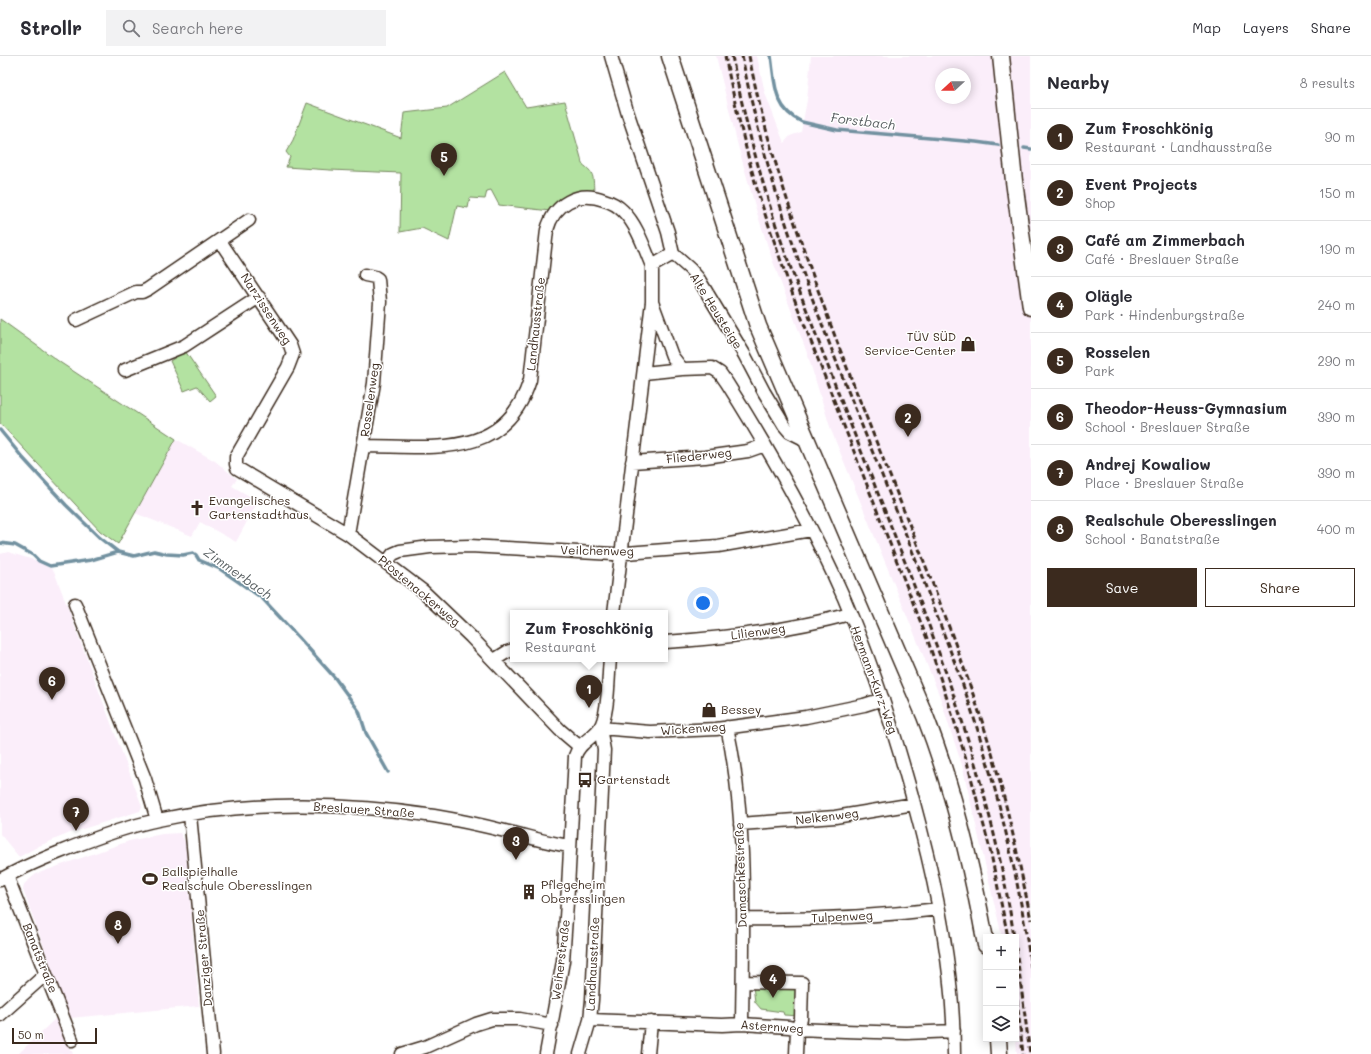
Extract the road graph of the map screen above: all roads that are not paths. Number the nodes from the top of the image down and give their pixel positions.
1 (611, 56) edge
2 (670, 56) edge
3 (1001, 56) edge
4 (249, 220) dead end
5 (220, 241) junction
6 (673, 254) junction
7 (652, 266) junction
8 (366, 275) dead end
9 (259, 297) junction
10 (652, 302) junction
11 (1031, 307) edge
12 (76, 320) dead end
13 (682, 369) junction
14 (125, 370) dead end
15 (644, 372) junction
16 (806, 440) junction
17 (765, 445) junction
18 (364, 446) junction
19 (632, 462) junction
20 (236, 464) joint
21 (811, 530) junction
22 (348, 534) junction
23 (620, 553) junction
24 (387, 562) junction
25 (75, 604) dead end
26 (614, 610) edge
27 (850, 614) junction
28 (668, 642) edge
29 (510, 651) edge
30 (494, 660) junction
31 (610, 662) edge
32 (883, 699) junction
33 (727, 727) junction
34 (600, 728) junction
35 (580, 747) junction
36 (914, 804) junction
37 (190, 814) junction
38 (157, 820) junction
39 (740, 824) junction
40 (570, 846) junction
41 (4, 878) edge
42 (939, 909) junction
43 (744, 919) junction
44 (984, 934) edge
45 (46, 974) junction
46 (743, 982) junction
47 (0, 1015) edge
48 (590, 1020) junction
49 (650, 1022) junction
50 (742, 1024) junction
51 (552, 1025) junction
52 (797, 1029) junction
53 (954, 1031) junction
54 (72, 1040) dead end
55 (998, 1042) edge
56 (213, 1054) edge
57 (402, 1054) edge
58 (546, 1054) edge
59 (580, 1054) edge
60 (648, 1054) edge
61 (796, 1054) edge
62 (954, 1054) edge
63 (1000, 1054) edge

1 - 6 street
2 - 16 main road
3 - 11 main road
4 - 5 street
5 - 9 street, Narzissenweg
5 - 12 street
6 - 7 street
6 - 16 street, Alte Heusteige
7 - 10 street, Landhausstraße
7 - 18 street, Landhausstraße
8 - 18 street, Rosselenweg
9 - 14 street
9 - 20 street, Narzissenweg
10 - 13 street
10 - 15 street, Landhausstraße
13 - 15 street, Hermann-Kurz-Weg
13 - 17 street, Hermann-Kurz-Weg
15 - 19 street, Landhausstraße
16 - 44 main road
17 - 19 street, Fliederweg
17 - 21 street, Hermann-Kurz-Weg
18 - 22 street, Rosselenweg
19 - 23 street, Landhausstraße
20 - 22 street, Pfostenackerweg
21 - 23 street, Veilchenweg
21 - 27 street, Hermann-Kurz-Weg
22 - 24 street, Pfostenackerweg
23 - 24 street, Veilchenweg
23 - 26 street, Landhausstraße
24 - 30 street, Pfostenackerweg
25 - 38 street
27 - 28 street, Lilienweg
27 - 32 street, Hermann-Kurz-Weg
29 - 30 street
30 - 35 street, Pfostenackerweg
31 - 34 street, Landhausstraße
32 - 33 street, Wickenweg
32 - 36 street, Hermann-Kurz-Weg
33 - 34 street, Wickenweg
33 - 39 street, Damaschkestraße
34 - 35 street
34 - 48 street, Landhausstraße
35 - 40 street, Weiherstraße
36 - 39 street, Nelkenweg
36 - 42 street, Hermann-Kurz-Weg
37 - 38 street, Breslauer Straße
37 - 40 street, Breslauer Straße
37 - 56 street, Danziger Straße
38 - 41 street, Breslauer Straße
39 - 43 street, Damaschkestraße
40 - 51 street, Weiherstraße
41 - 45 street, Banatstraße
42 - 43 street, Tulpenweg
42 - 53 street, Hermann-Kurz-Weg
43 - 46 street, Damaschkestraße
45 - 47 street
45 - 54 street, Banatstraße
46 - 50 street, Damaschkestraße
46 - 52 street
48 - 49 street, Asternweg
48 - 59 street, Landhausstraße
49 - 50 street, Asternweg
49 - 60 street
50 - 52 street, Asternweg
51 - 57 street
51 - 58 street, Weiherstraße
52 - 53 street, Asternweg
52 - 61 street
53 - 62 street, Hermann-Kurz-Weg
55 - 63 main road

